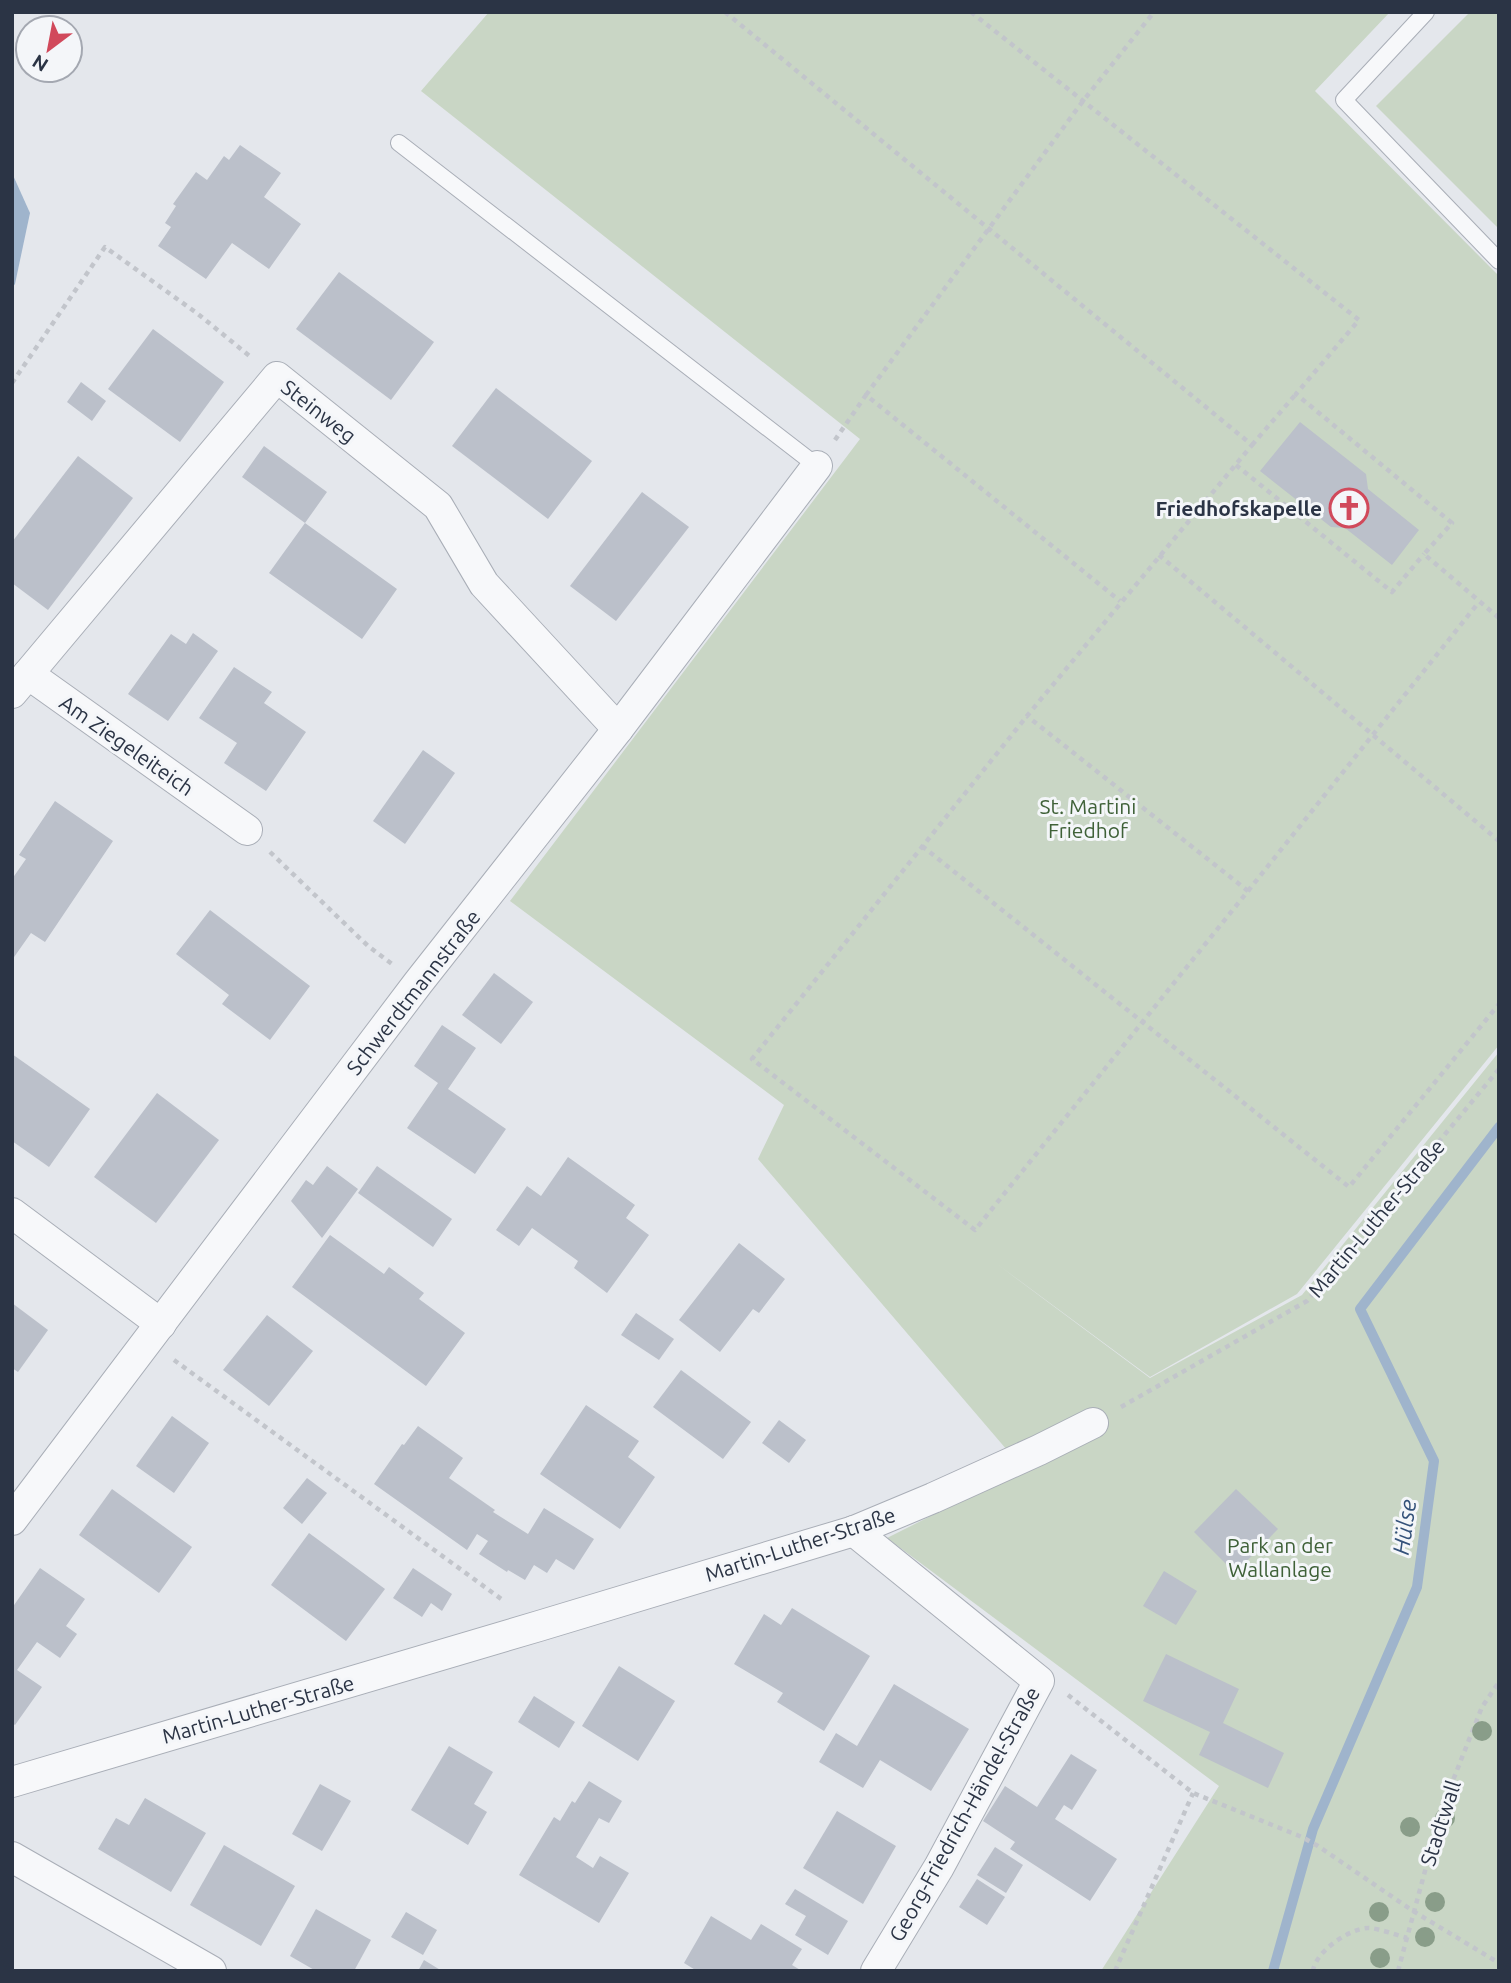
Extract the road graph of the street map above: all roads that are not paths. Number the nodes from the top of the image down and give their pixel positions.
1 (1426, 12) edge
2 (399, 143) dead end
3 (1499, 261) edge
4 (817, 466) joint
5 (20, 684) edge
6 (618, 729) junction
7 (247, 830) road end
8 (12, 1213) edge
9 (155, 1333) junction
10 (1093, 1423) road end
11 (12, 1520) edge
12 (854, 1531) junction
13 (12, 1782) edge
14 (12, 1857) edge
15 (211, 1971) edge
16 (876, 1971) edge

1 - 3 lane
2 - 4 lane
4 - 6 street, Schwerdtmannstraße
5 - 6 street, Steinweg
5 - 7 street, Am Ziegeleiteich
6 - 9 street, Schwerdtmannstraße
8 - 9 street
9 - 11 street, Schwerdtmannstraße
10 - 12 street, Martin-Luther-Straße
12 - 13 street, Martin-Luther-Straße
12 - 16 street, Georg-Friedrich-Händel-Straße
14 - 15 street

